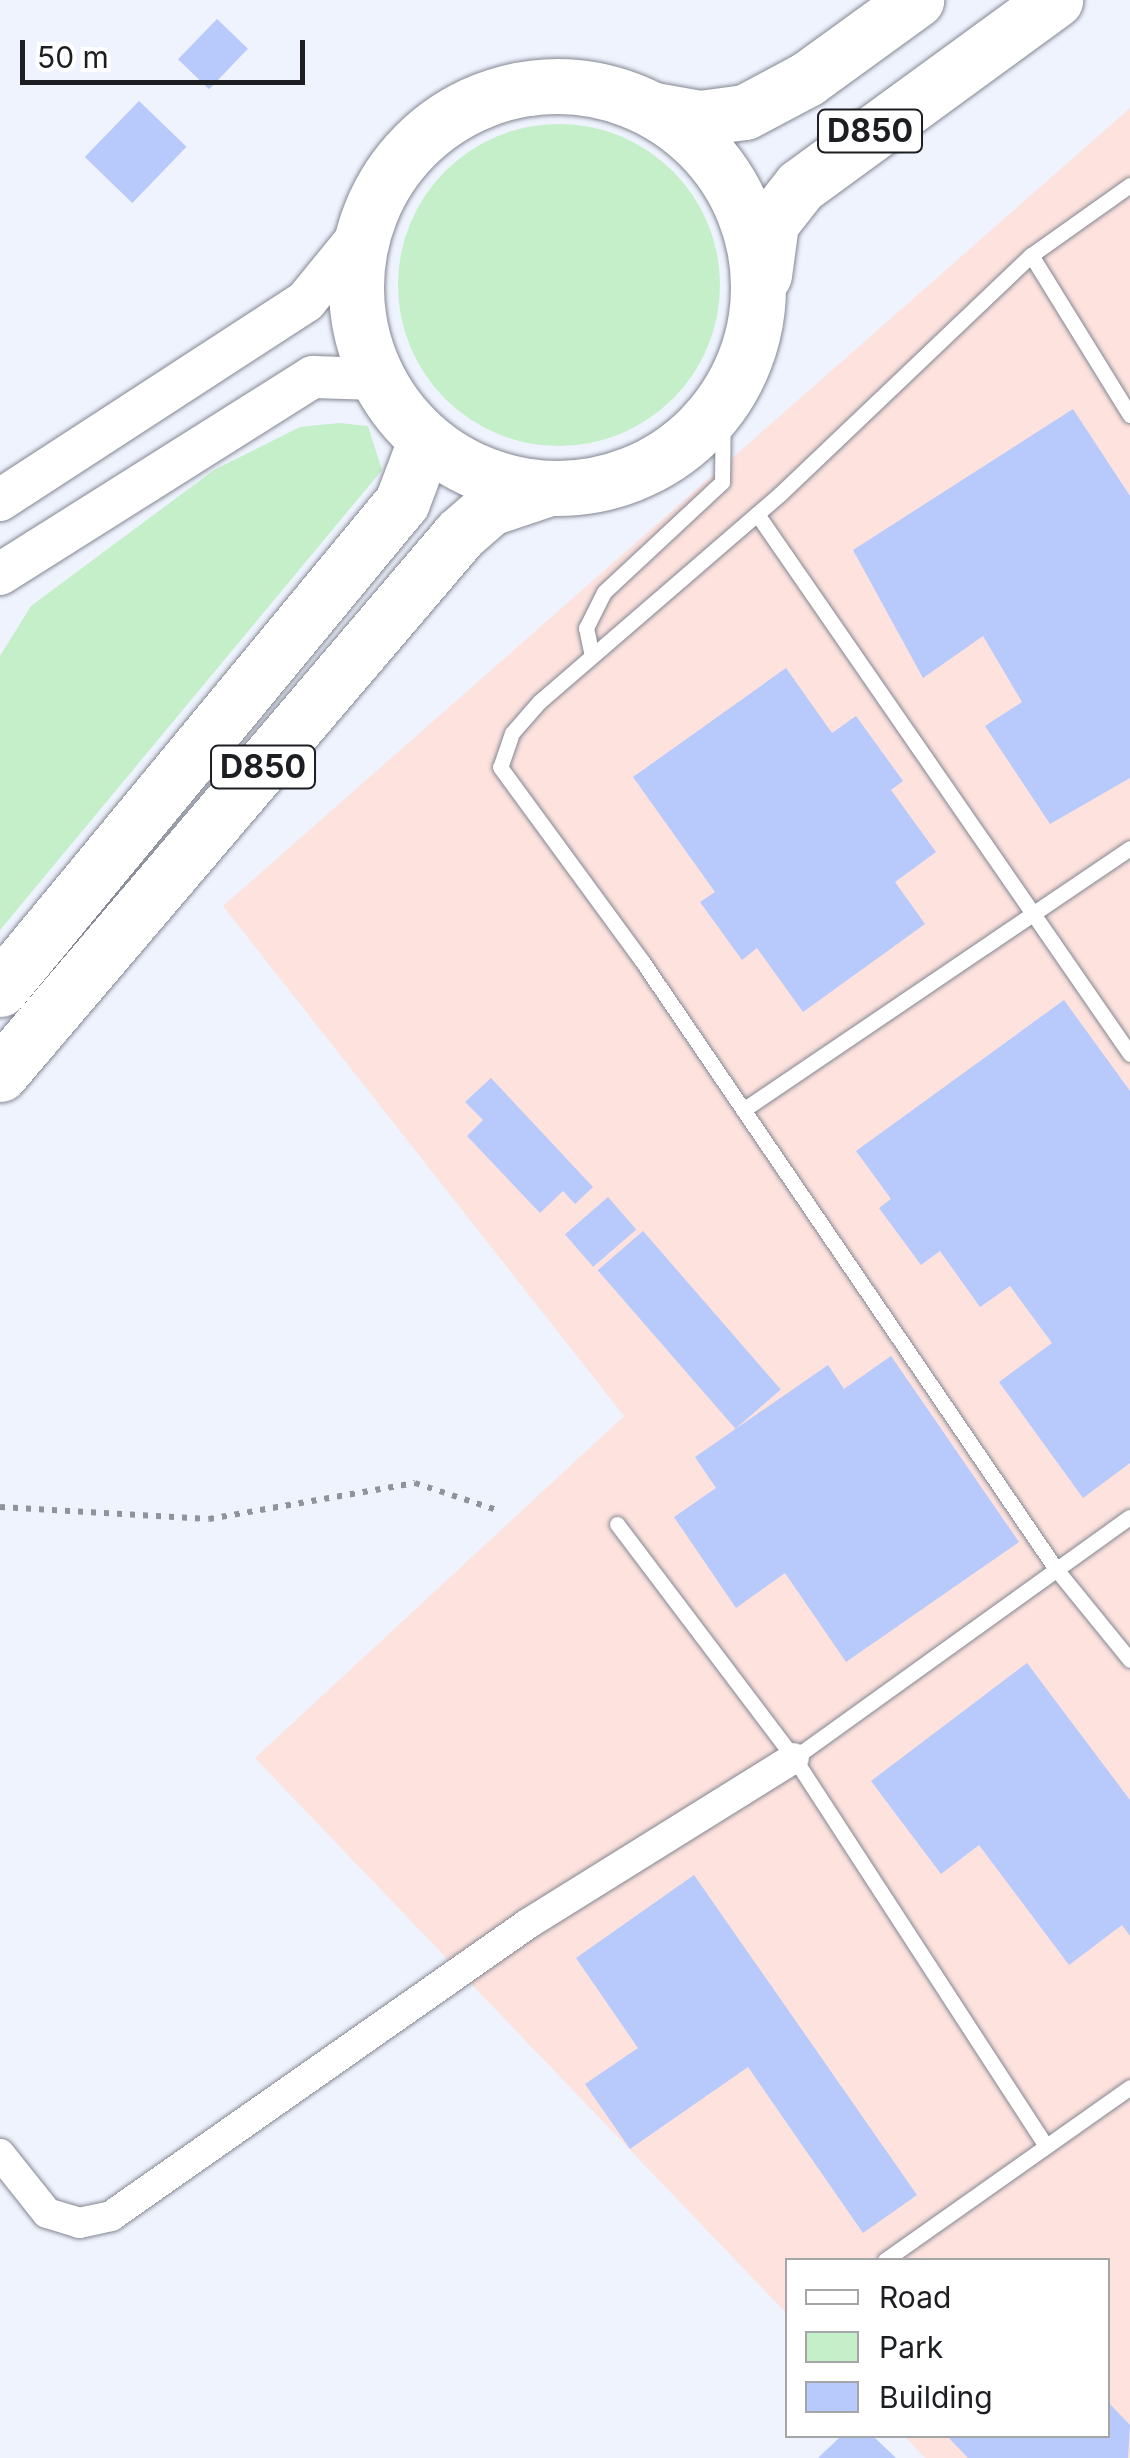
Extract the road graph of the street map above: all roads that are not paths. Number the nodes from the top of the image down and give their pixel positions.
1 (916, 0) edge
2 (1055, 0) edge
3 (656, 110) junction
4 (1130, 185) edge
5 (363, 231) junction
6 (1031, 255) junction
7 (758, 312) junction
8 (376, 379) junction
9 (724, 402) junction
10 (1130, 415) edge
11 (426, 441) junction
12 (546, 489) junction
13 (0, 500) edge
14 (757, 514) junction
15 (0, 574) edge
16 (592, 656) junction
17 (1130, 848) edge
18 (1033, 914) junction
19 (0, 989) edge
20 (1130, 1054) edge
21 (0, 1074) edge
22 (743, 1110) junction
23 (1130, 1518) edge
24 (617, 1524) dead end
25 (1056, 1569) junction
26 (1130, 1660) edge
27 (794, 1758) junction
28 (1130, 2087) edge
29 (1045, 2145) junction
30 (0, 2154) edge
31 (888, 2258) edge

1 - 3 highway, D850
2 - 7 highway, D850
3 - 5 highway
3 - 7 highway
4 - 6 lane
5 - 8 highway
5 - 13 main road
6 - 10 lane
6 - 14 lane
7 - 9 highway
8 - 11 highway
8 - 15 main road
9 - 12 highway
9 - 16 lane
11 - 12 highway
11 - 19 highway, D850
12 - 21 highway, D850
14 - 16 lane
14 - 18 lane
16 - 22 lane
17 - 18 lane
18 - 20 lane
18 - 22 lane
22 - 25 lane
23 - 25 lane
24 - 27 lane
25 - 26 lane
25 - 27 lane
27 - 29 lane
27 - 30 street
28 - 29 lane
29 - 31 lane

